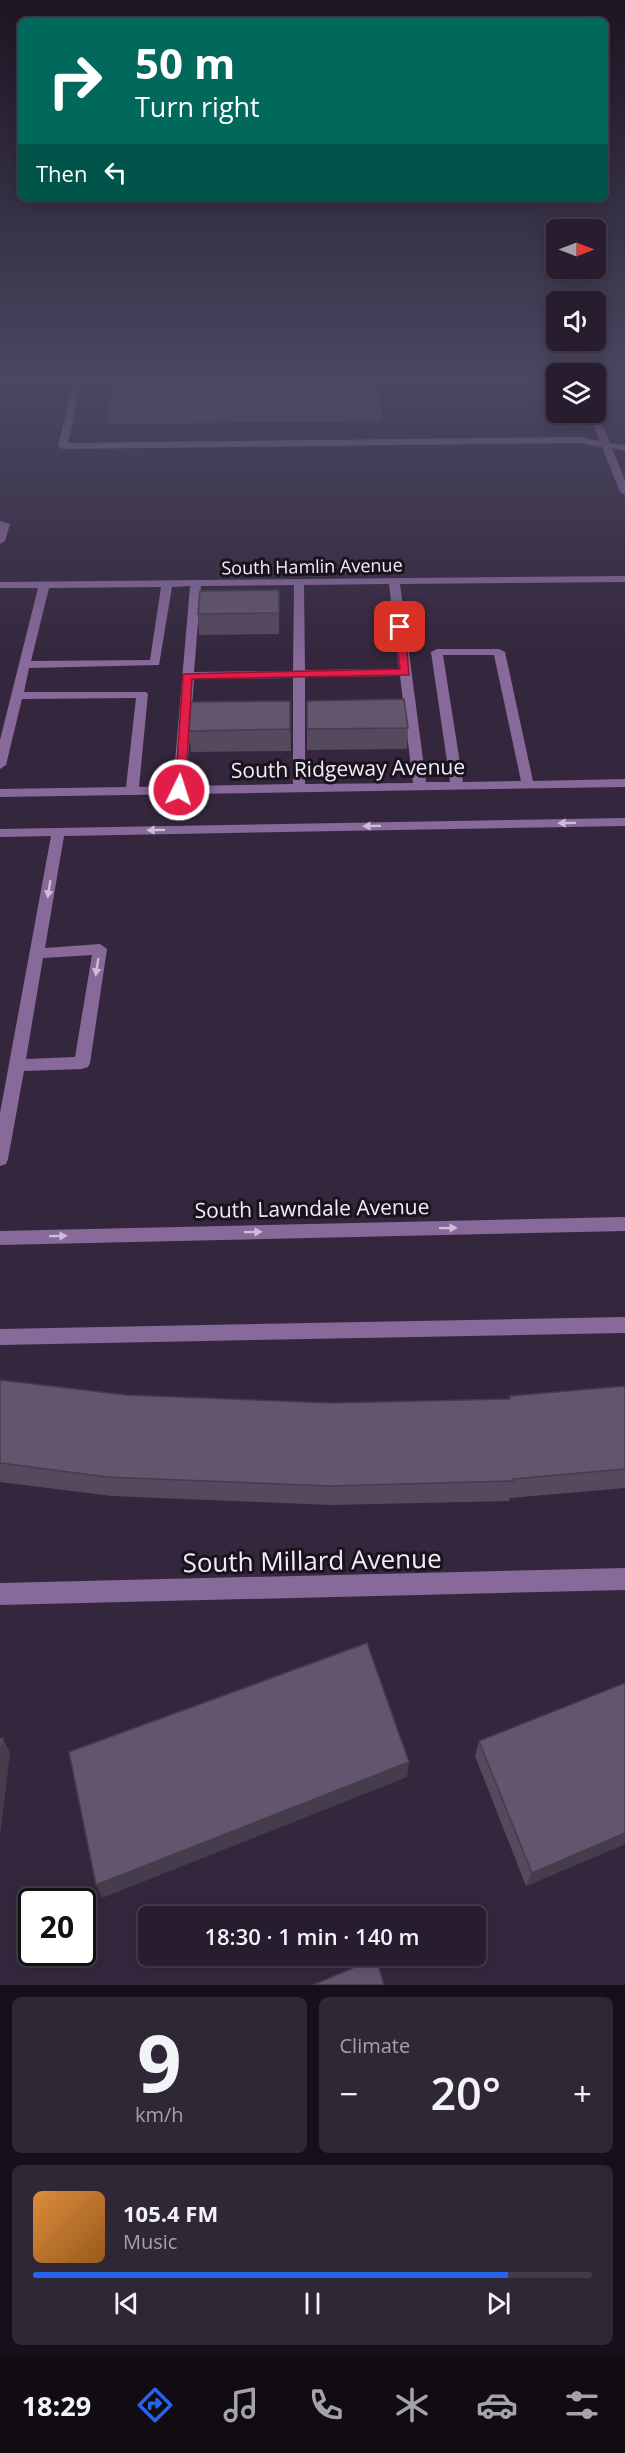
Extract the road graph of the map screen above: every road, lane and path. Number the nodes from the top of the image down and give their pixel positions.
1 (618, 474) edge
2 (625, 492) edge
3 (0, 524) edge
4 (0, 541) edge
5 (625, 579) edge
6 (394, 581) junction
7 (299, 582) junction
8 (196, 583) junction
9 (167, 584) junction
10 (0, 585) edge
11 (44, 585) junction
12 (24, 665) junction
13 (406, 672) junction
14 (299, 674) junction
15 (187, 676) junction
16 (17, 696) junction
17 (0, 765) edge
18 (625, 783) edge
19 (528, 785) junction
20 (457, 786) junction
21 (420, 787) junction
22 (299, 788) junction
23 (179, 790) junction
24 (132, 791) junction
25 (0, 793) edge
26 (625, 822) edge
27 (58, 832) junction
28 (0, 833) edge
29 (38, 953) junction
30 (18, 1065) junction
31 (0, 1159) edge
32 (625, 1224) edge
33 (0, 1238) edge
34 (625, 1325) edge
35 (0, 1337) edge
36 (625, 1579) edge
37 (0, 1594) edge

1 - 2 street
3 - 4 street
5 - 6 street, South Hamlin Avenue
6 - 7 street, South Hamlin Avenue
6 - 13 street
7 - 8 street, South Hamlin Avenue
7 - 14 street
8 - 9 street, South Hamlin Avenue
8 - 15 street
9 - 11 street, South Hamlin Avenue
9 - 12 street
10 - 11 street, South Hamlin Avenue
11 - 12 street
12 - 16 street
13 - 14 street
13 - 21 street
14 - 15 street
14 - 22 street
15 - 23 street
16 - 17 street
16 - 24 street
18 - 19 street, South Ridgeway Avenue
19 - 20 street, South Ridgeway Avenue
19 - 20 street
20 - 21 street, South Ridgeway Avenue
21 - 22 street, South Ridgeway Avenue
22 - 23 street, South Ridgeway Avenue
23 - 24 street, South Ridgeway Avenue
24 - 25 street, South Ridgeway Avenue
26 -> 27 street
27 - 28 street
27 -> 29 street
29 - 30 street
29 -> 30 street
30 - 31 street
33 -> 32 street, South Lawndale Avenue
34 - 35 street
36 - 37 street, South Millard Avenue

